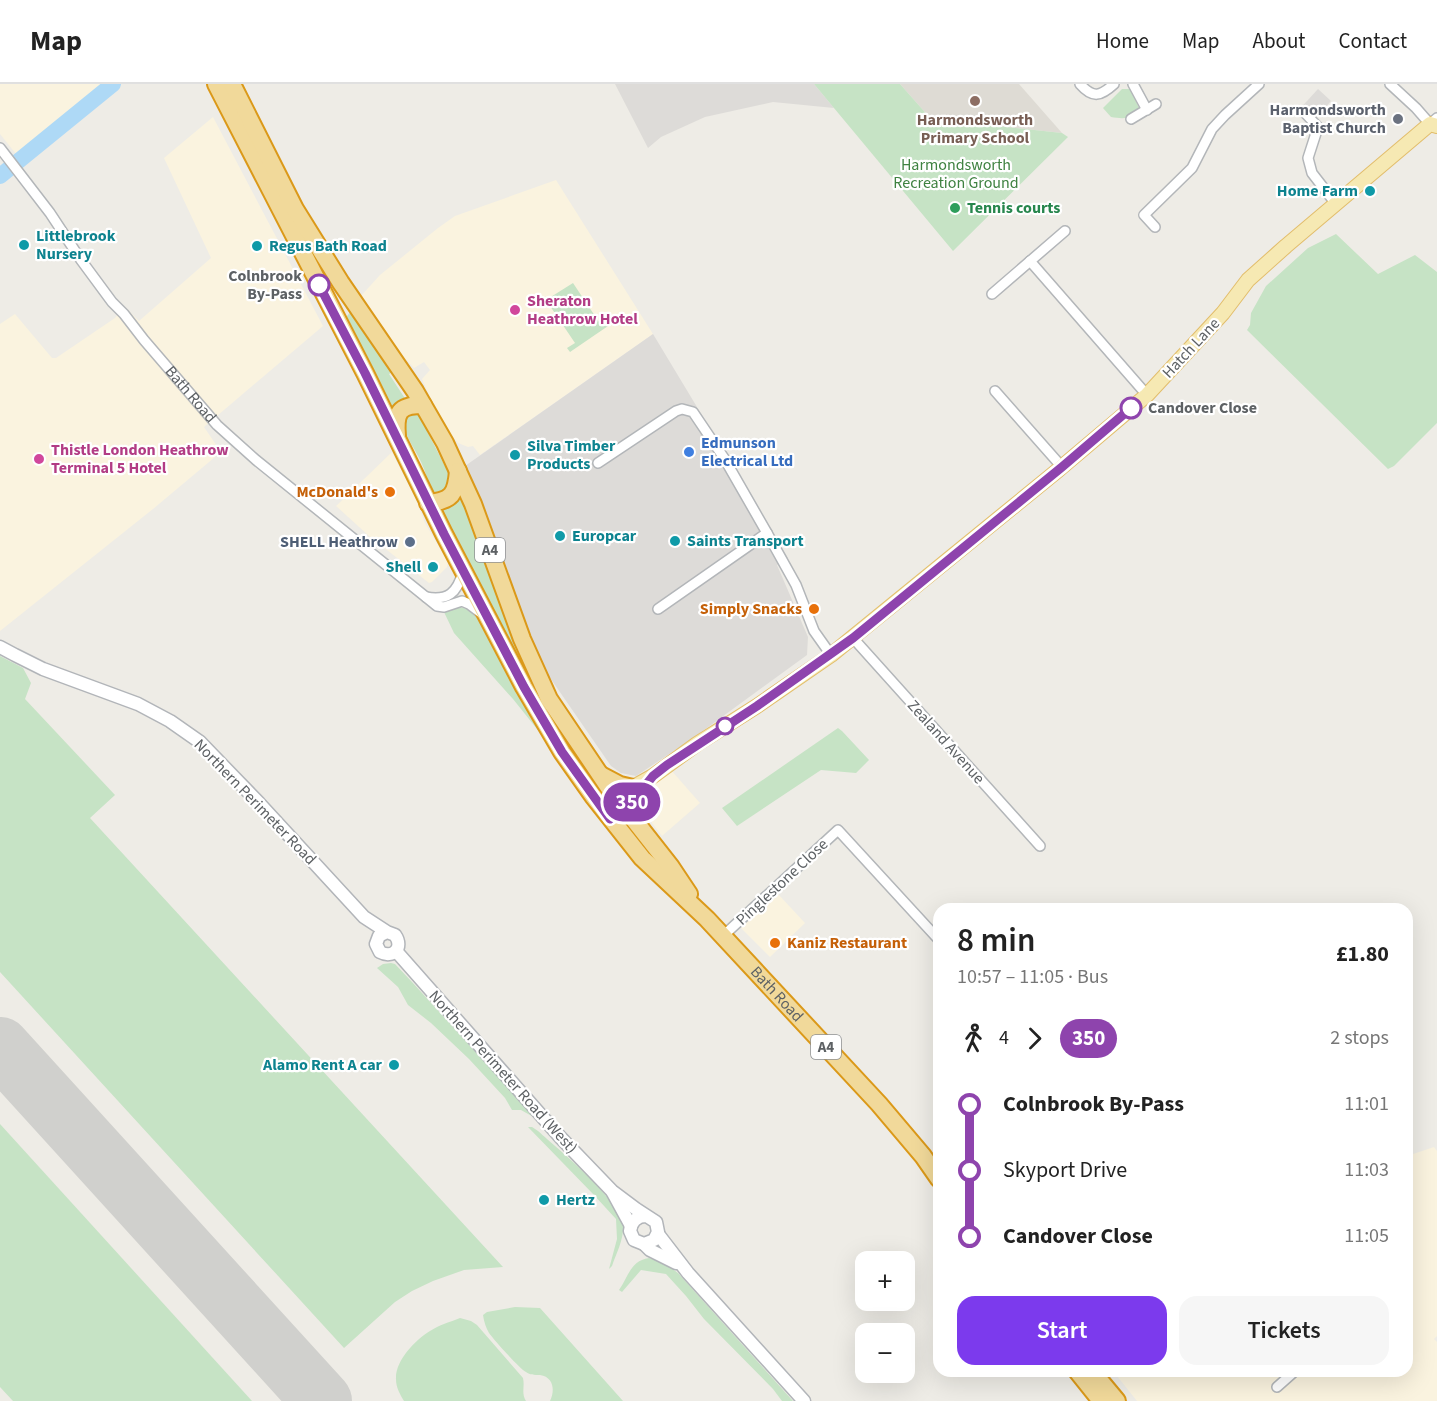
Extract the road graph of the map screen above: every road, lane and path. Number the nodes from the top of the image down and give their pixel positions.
1 (216, 84) edge
2 (232, 84) edge
3 (1080, 84) edge
4 (1114, 84) edge
5 (1133, 84) edge
6 (1259, 84) edge
7 (1390, 84) edge
8 (1156, 104) dead end
9 (1147, 110) junction
10 (1305, 113) dead end
11 (1131, 119) dead end
12 (1435, 123) edge
13 (2, 151) edge
14 (1336, 204) junction
15 (1155, 227) dead end
16 (1065, 231) dead end
17 (1030, 261) junction
18 (992, 294) dead end
19 (995, 392) dead end
20 (1147, 394) junction
21 (423, 405) junction
22 (398, 440) junction
23 (598, 463) dead end
24 (1062, 467) junction
25 (458, 470) junction
26 (429, 503) junction
27 (767, 533) junction
28 (463, 570) junction
29 (426, 597) junction
30 (658, 609) dead end
31 (489, 619) junction
32 (853, 638) junction
33 (0, 647) edge
34 (831, 655) junction
35 (598, 773) junction
36 (653, 776) junction
37 (633, 788) junction
38 (621, 805) junction
39 (607, 815) junction
40 (1040, 846) dead end
41 (707, 919) junction
42 (933, 933) edge
43 (382, 936) junction
44 (723, 936) junction
45 (396, 951) junction
46 (933, 1171) edge
47 (612, 1191) junction
48 (646, 1216) junction
49 (631, 1227) junction
50 (658, 1234) junction
51 (644, 1244) junction
52 (688, 1273) junction
53 (1082, 1377) edge
54 (1097, 1377) edge
55 (1289, 1377) edge
56 (1277, 1388) dead end
57 (804, 1401) edge
58 (1101, 1401) edge
59 (1117, 1401) edge

1 - 22 highway, A4
2 - 21 highway, A4
3 - 4 street
5 - 9 street
6 - 15 street
7 - 12 street
8 - 9 street
9 - 11 street
10 - 14 street
12 - 14 main road, Hatch Lane
13 - 29 street, Bath Road
14 - 20 main road, Hatch Lane
16 - 17 street
17 - 18 street
17 - 20 street
19 - 24 street
20 - 24 main road, Hatch Lane
21 - 22 highway
21 - 25 highway, A4
22 - 26 highway, A4
23 - 27 street
24 - 32 main road, Hatch Lane
25 - 26 highway
25 - 35 highway, A4
26 - 28 highway, A4
27 - 30 street
27 - 34 street
28 - 29 street
28 - 31 highway, A4
29 - 31 street, Bath Road
31 - 39 highway, A4
32 - 34 main road, Hatch Lane
32 - 40 street, Zealand Avenue
33 - 43 street, Northern Perimeter Road
34 - 36 main road, Hatch Lane
35 - 37 highway
35 - 38 highway, A4
36 - 37 main road, Hatch Lane
36 - 38 main road, Hatch Lane
37 - 38 main road, Hatch Lane
38 - 39 main road, Hatch Lane
38 - 41 highway, A4
39 - 41 highway, A4
41 - 44 highway, Bath Road / A4
42 - 44 street, Pinglestone Close
43 - 45 street
43 - 45 street
44 - 46 highway, Bath Road / A4
45 - 47 street, Northern Perimeter Road (West)
47 - 48 street, Northern Perimeter Road (West)
47 - 49 street, Northern Perimeter Road (West)
48 - 49 street
48 - 50 street
49 - 51 street
50 - 51 street
50 - 52 street
51 - 52 street
52 - 57 street
53 - 58 highway
54 - 59 highway
55 - 56 street

